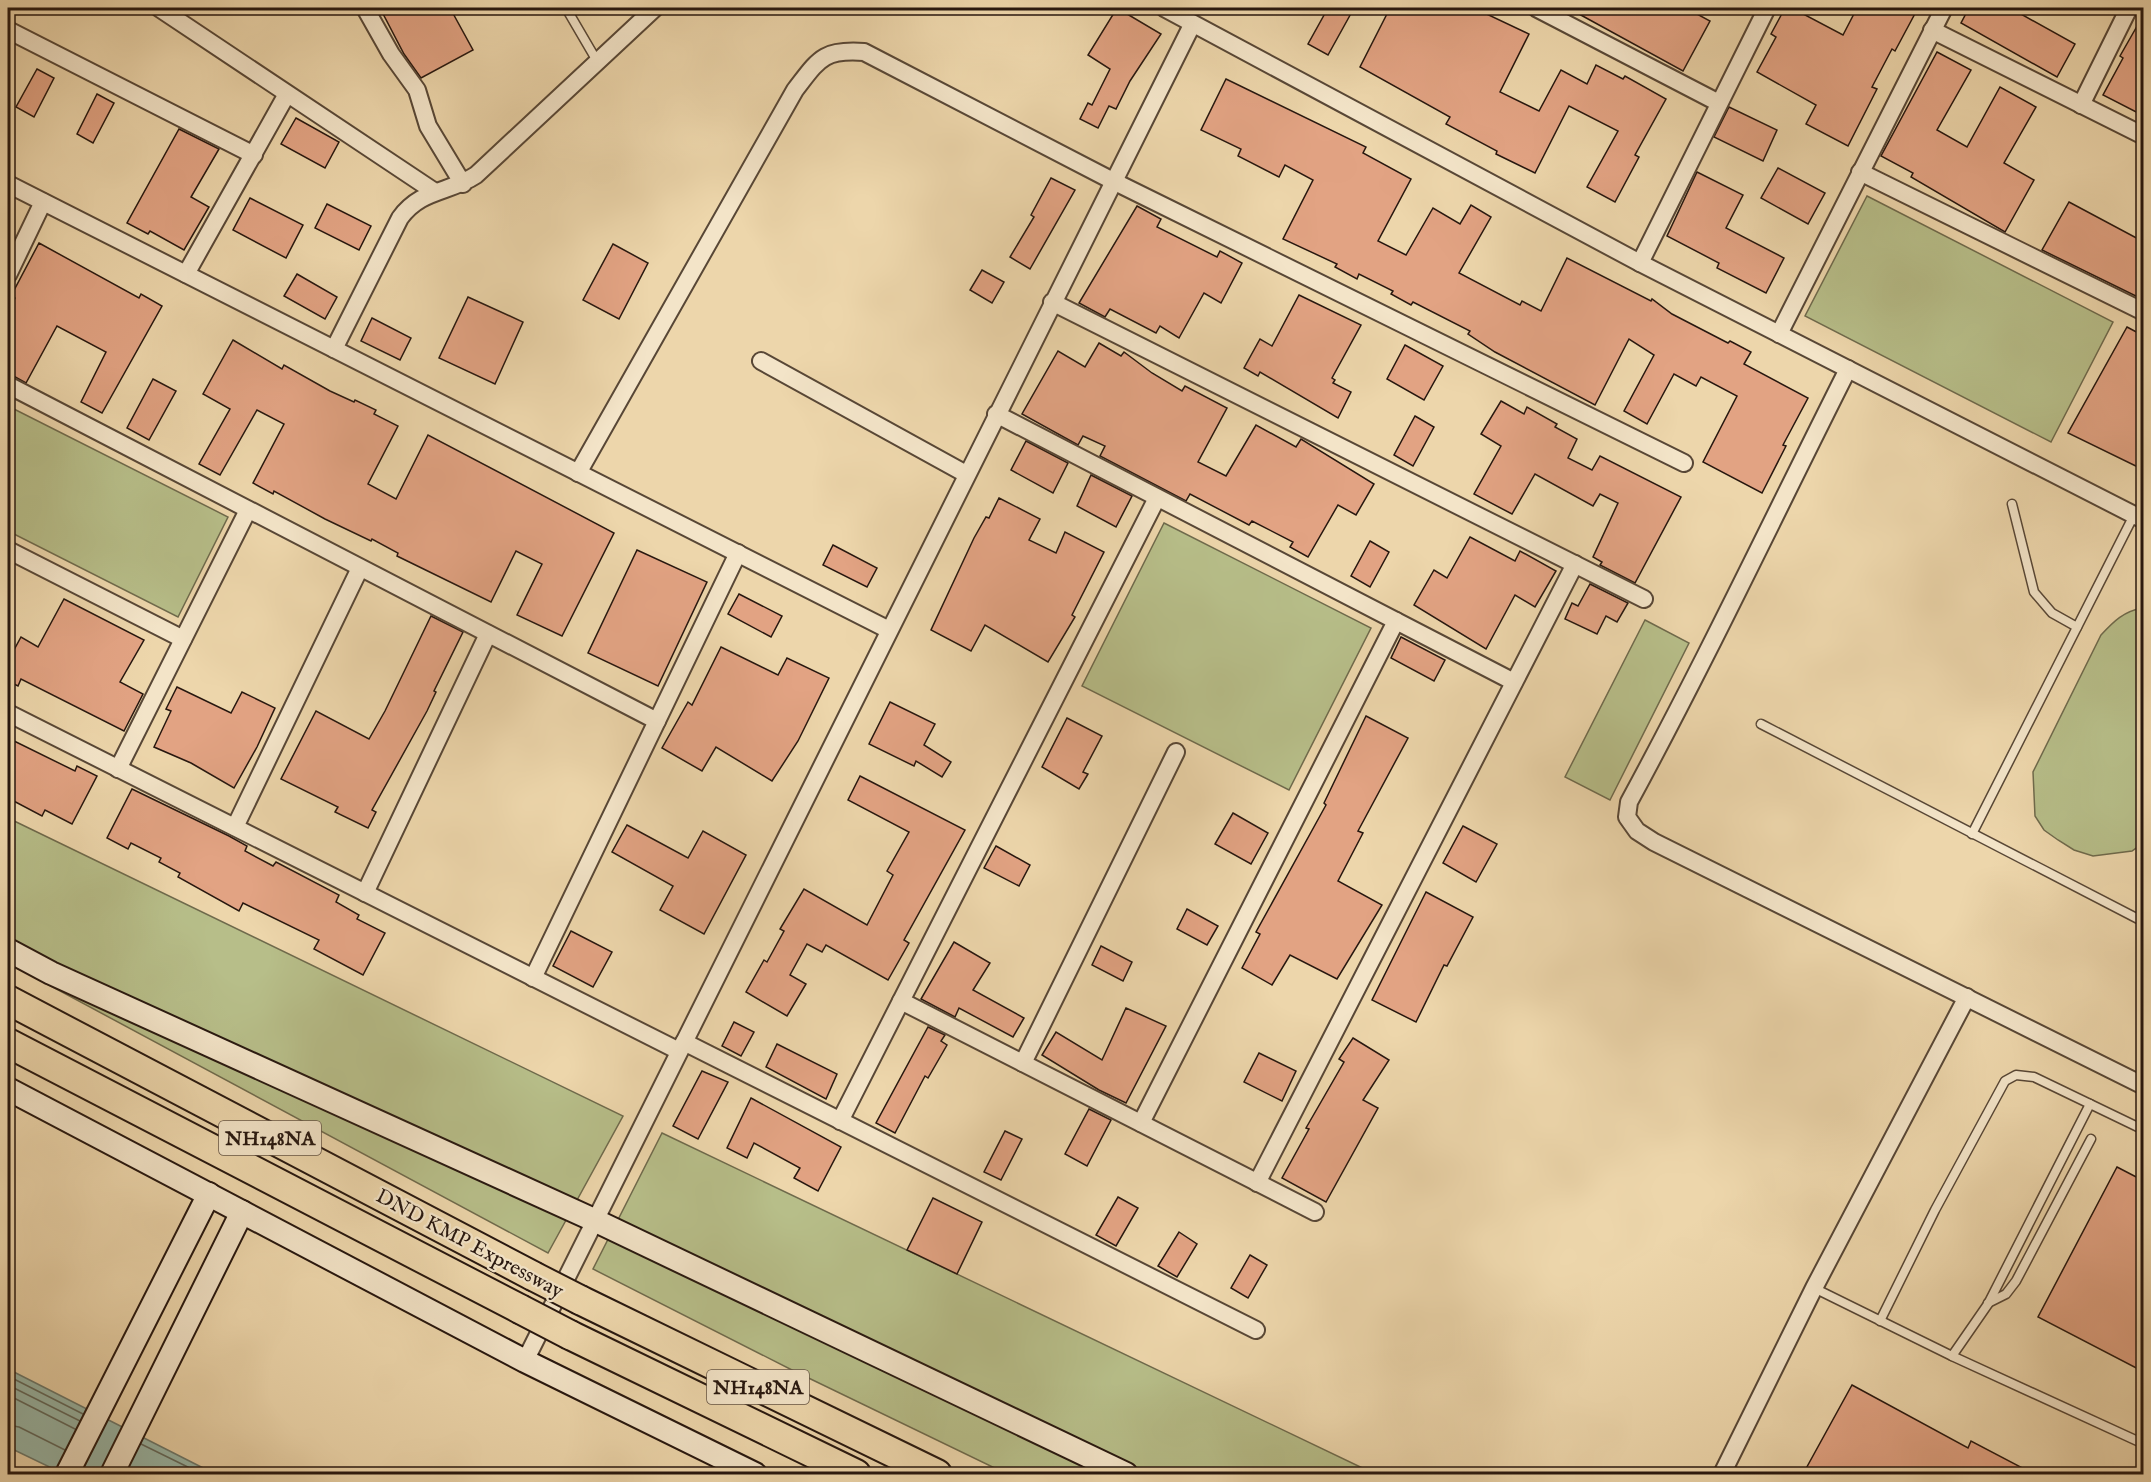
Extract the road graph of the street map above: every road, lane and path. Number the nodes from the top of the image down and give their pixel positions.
1 (159, 8) edge
2 (365, 8) edge
3 (566, 8) edge
4 (655, 8) edge
5 (1164, 8) edge
6 (1536, 8) edge
7 (1767, 8) edge
8 (1944, 8) edge
9 (2129, 8) edge
10 (1192, 25) junction
11 (8, 30) edge
12 (1932, 30) junction
13 (597, 61) junction
14 (287, 94) junction
15 (1719, 103) junction
16 (2081, 105) junction
17 (2144, 136) edge
18 (254, 155) junction
19 (1860, 172) junction
20 (1113, 181) junction
21 (8, 184) edge
22 (463, 184) junction
23 (435, 192) junction
24 (44, 202) junction
25 (1640, 263) junction
26 (186, 274) junction
27 (8, 275) edge
28 (1052, 302) junction
29 (2144, 312) edge
30 (1779, 334) junction
31 (334, 349) junction
32 (761, 362) dead end
33 (1848, 369) junction
34 (8, 385) edge
35 (996, 414) junction
36 (1684, 463) dead end
37 (578, 473) junction
38 (966, 474) junction
39 (1157, 498) junction
40 (2012, 504) dead end
41 (248, 510) junction
42 (2139, 517) edge
43 (8, 550) edge
44 (738, 553) junction
45 (1575, 564) junction
46 (360, 568) junction
47 (1644, 599) dead end
48 (1396, 621) junction
49 (2077, 627) junction
50 (889, 630) junction
51 (488, 634) junction
52 (183, 639) junction
53 (1514, 682) junction
54 (8, 713) edge
55 (657, 721) junction
56 (1761, 724) dead end
57 (1176, 752) dead end
58 (118, 769) junction
59 (235, 827) junction
60 (1972, 834) junction
61 (365, 893) junction
62 (2144, 922) edge
63 (8, 950) edge
64 (533, 978) junction
65 (1967, 997) junction
66 (8, 1000) edge
67 (901, 1001) junction
68 (8, 1043) edge
69 (681, 1047) junction
70 (1023, 1063) junction
71 (2144, 1086) edge
72 (8, 1089) edge
73 (2090, 1104) junction
74 (840, 1121) junction
75 (1141, 1123) junction
76 (2144, 1130) edge
77 (2091, 1139) dead end
78 (1257, 1183) junction
79 (209, 1194) junction
80 (242, 1212) junction
81 (1315, 1212) dead end
82 (594, 1220) junction
83 (1814, 1288) junction
84 (1988, 1304) junction
85 (1880, 1321) junction
86 (1256, 1330) dead end
87 (1952, 1356) junction
88 (525, 1361) junction
89 (2144, 1444) edge
90 (67, 1474) edge
91 (112, 1474) edge
92 (755, 1474) edge
93 (856, 1474) edge
94 (937, 1474) edge
95 (1126, 1474) edge
96 (1722, 1474) edge

1 - 14 street
2 - 22 street
3 - 13 lane
4 - 13 street
5 - 10 street
6 - 15 street
7 - 15 street
8 - 12 street
9 - 16 street
10 - 20 street
10 - 25 street
11 - 18 street
12 - 16 street
12 - 19 street
13 - 22 street
14 - 18 street
14 - 23 street
15 - 25 street
16 - 17 street
18 - 26 street
19 - 29 street
19 - 30 street
20 - 28 street
20 - 36 street
20 - 37 street
21 - 24 street
22 - 23 street
23 - 31 street
24 - 26 street
24 - 27 street
25 - 30 street
26 - 31 street
28 - 35 street
28 - 45 street
30 - 33 street
31 - 37 street
32 - 38 street
33 - 42 street
33 - 65 street
34 - 41 street
35 - 38 street
35 - 39 street
37 - 44 street
38 - 50 street
39 - 48 street
39 - 67 street
40 - 49 lane
41 - 46 street
41 - 52 street
42 - 49 lane
43 - 52 street
44 - 50 street
44 - 55 street
45 - 47 street
45 - 53 street
46 - 51 street
46 - 59 street
48 - 53 street
48 - 75 street
49 - 60 lane
50 - 69 street
51 - 55 street
51 - 61 street
52 - 58 street
53 - 78 street
54 - 58 street
55 - 64 street
56 - 60 lane
57 - 70 street
58 - 59 street
59 - 61 street
60 - 62 lane
61 - 64 street
63 - 82 street
64 - 69 street
65 - 71 street
65 - 83 street
66 - 94 highway, DND KMP Expressway / NH148NA, bridge
67 - 70 street
67 - 74 street
68 - 93 highway, DND KMP Expressway / NH148NA, bridge
69 - 74 street
69 - 82 street
70 - 75 street
72 - 79 street
73 - 76 lane
73 - 84 lane
73 - 85 lane
74 - 86 street
75 - 78 street
77 - 84 lane
78 - 81 street
79 - 80 street
79 - 90 street
80 - 88 street
80 - 91 street
82 - 88 street
82 - 95 street
83 - 85 lane
83 - 96 street
84 - 87 lane
85 - 87 lane
87 - 89 lane
88 - 92 street

